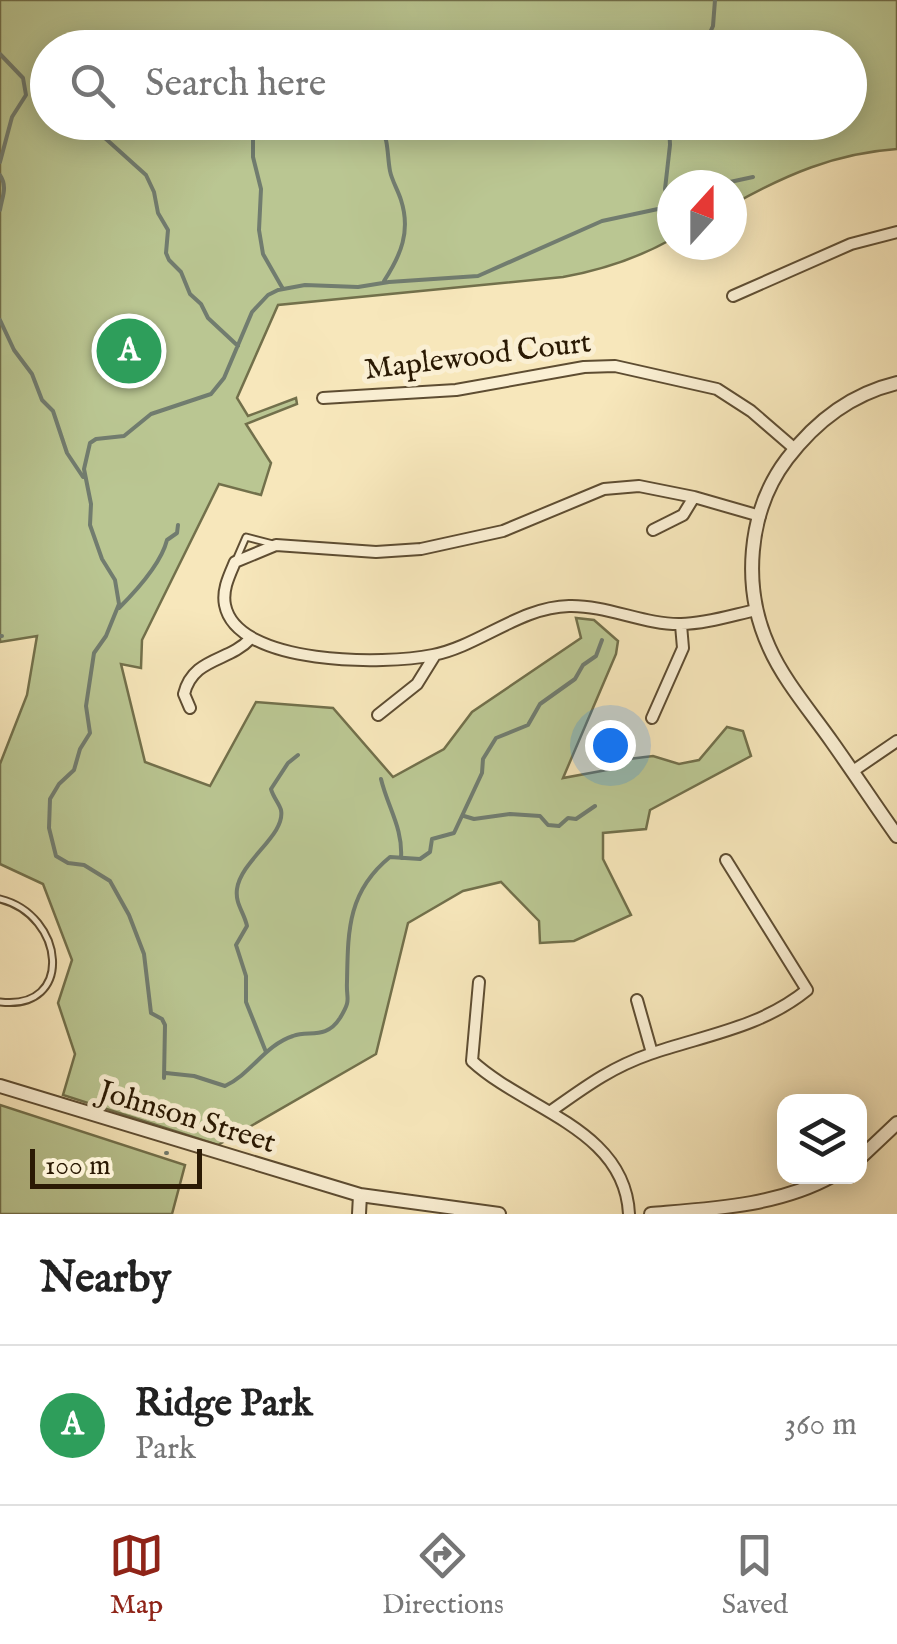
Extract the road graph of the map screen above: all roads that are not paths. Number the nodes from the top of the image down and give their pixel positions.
1 (897, 232) edge
2 (733, 296) dead end
3 (897, 383) edge
4 (323, 398) dead end
5 (794, 449) junction
6 (694, 497) junction
7 (760, 516) junction
8 (653, 530) dead end
9 (276, 545) junction
10 (235, 562) junction
11 (756, 610) junction
12 (681, 624) junction
13 (250, 639) junction
14 (436, 655) junction
15 (190, 708) dead end
16 (378, 716) dead end
17 (652, 718) dead end
18 (897, 741) edge
19 (853, 771) junction
20 (897, 836) edge
21 (726, 860) dead end
22 (0, 899) edge
23 (479, 982) dead end
24 (637, 1000) dead end
25 (0, 1002) edge
26 (652, 1053) junction
27 (0, 1086) edge
28 (551, 1112) junction
29 (897, 1123) edge
30 (867, 1151) edge
31 (817, 1184) edge
32 (360, 1195) junction
33 (356, 1213) edge
34 (499, 1214) edge
35 (629, 1214) edge
36 (651, 1214) edge

1 - 2 street
3 - 5 street
4 - 5 street, Maplewood Court
5 - 7 street
6 - 7 street
6 - 8 street
6 - 9 street
7 - 11 street
9 - 10 street
9 - 10 lane
10 - 13 street
11 - 12 street
11 - 19 street
12 - 14 street
12 - 17 street
13 - 14 street
13 - 15 street
14 - 16 street
18 - 19 street
19 - 20 street
21 - 26 street
22 - 25 lane
23 - 28 street
24 - 26 street
26 - 28 street
27 - 32 street, Johnson Street
28 - 35 street
29 - 30 street
31 - 36 street
32 - 33 street
32 - 34 street, Johnson Street

